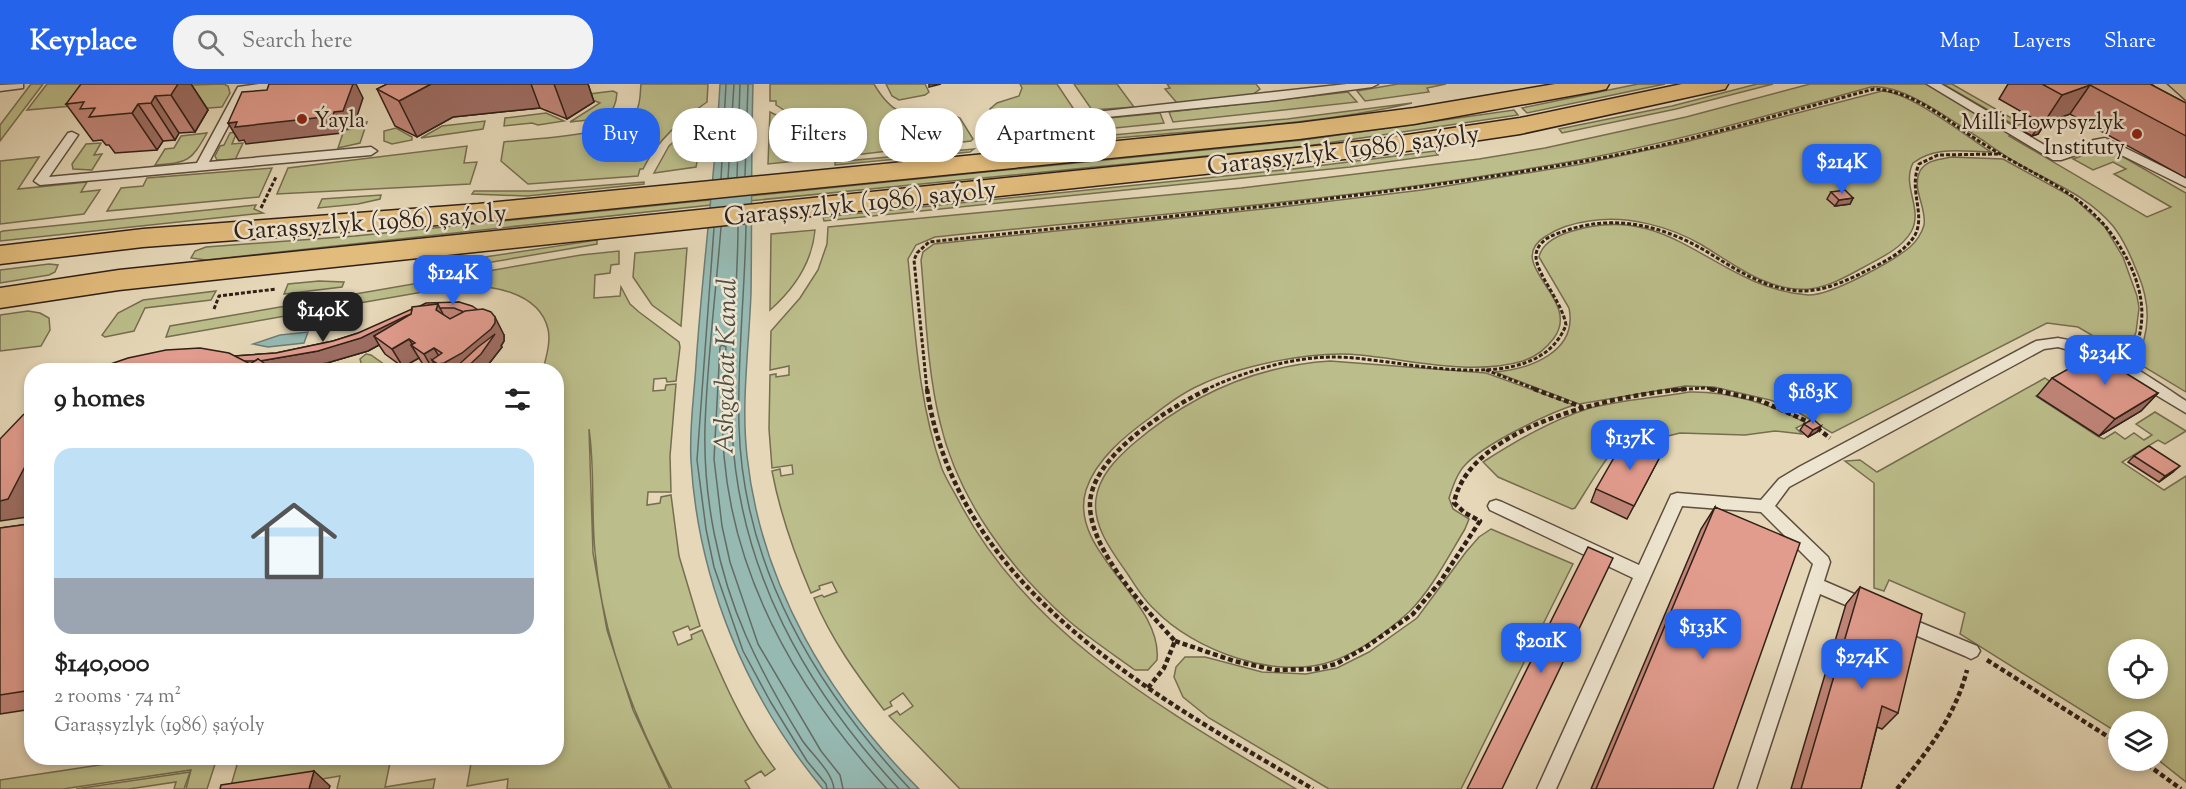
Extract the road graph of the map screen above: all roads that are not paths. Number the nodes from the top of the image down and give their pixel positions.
1 (294, 84) edge
2 (1265, 84) edge
3 (1372, 84) edge
4 (1597, 84) edge
5 (1716, 84) edge
6 (1933, 84) edge
7 (2159, 84) edge
8 (19, 86) dead end
9 (238, 87) edge
10 (0, 88) edge
11 (1276, 97) junction
12 (2186, 108) edge
13 (1116, 113) edge
14 (72, 135) edge
15 (370, 151) dead end
16 (200, 168) junction
17 (2186, 183) edge
18 (143, 238) junction
19 (0, 255) edge
20 (119, 280) junction
21 (0, 298) edge
22 (2186, 408) edge
23 (1496, 506) dead end
24 (1765, 506) junction
25 (1643, 574) junction
26 (1815, 585) junction
27 (1971, 651) road end
28 (1546, 789) edge
29 (1747, 789) edge

1 - 9 lane
2 - 11 lane
3 - 11 lane
4 - 18 main road, Garaşsyzlyk (1986) şaýoly
5 - 20 main road, Garaşsyzlyk (1986) şaýoly
6 - 17 lane
7 - 12 lane
8 - 10 lane
9 - 16 lane
11 - 13 lane
14 - 16 lane
15 - 16 lane
18 - 19 main road, Garaşsyzlyk (1986) şaýoly
18 - 20 main road
20 - 21 main road, Garaşsyzlyk (1986) şaýoly
22 - 24 lane
23 - 25 lane
24 - 25 lane
24 - 26 lane
25 - 28 lane
26 - 27 lane
26 - 29 lane

